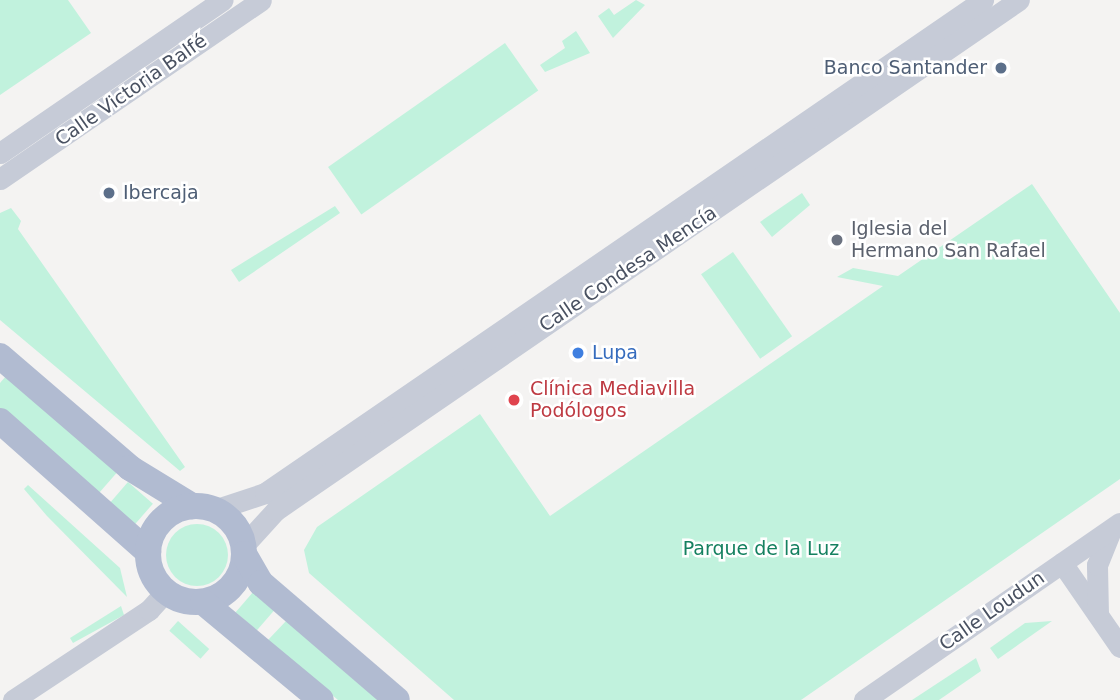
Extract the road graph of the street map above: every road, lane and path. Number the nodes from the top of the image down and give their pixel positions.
1 (223, 0) edge
2 (261, 0) edge
3 (983, 0) edge
4 (1018, 0) edge
5 (0, 153) edge
6 (0, 179) edge
7 (0, 356) edge
8 (0, 421) edge
9 (203, 508) junction
10 (1116, 526) edge
11 (244, 550) junction
12 (148, 552) junction
13 (1062, 563) junction
14 (165, 592) junction
15 (203, 602) junction
16 (1098, 616) junction
17 (1120, 648) edge
18 (13, 700) edge
19 (321, 700) edge
20 (397, 700) edge
21 (864, 700) edge

1 - 5 street, Calle Victoria Balfé
2 - 6 street, Calle Victoria Balfé
3 - 9 street, Calle Condesa Mencía
4 - 11 street, Calle Condesa Mencía
7 - 9 main road
8 - 12 main road
9 - 11 main road
9 - 12 main road
10 - 13 street, Calle Loudun
10 - 16 street
11 - 15 main road
11 - 20 main road
12 - 14 main road
13 - 16 street
13 - 21 street, Calle Loudun
14 - 15 main road
14 - 18 street
15 - 19 main road
16 - 17 street

